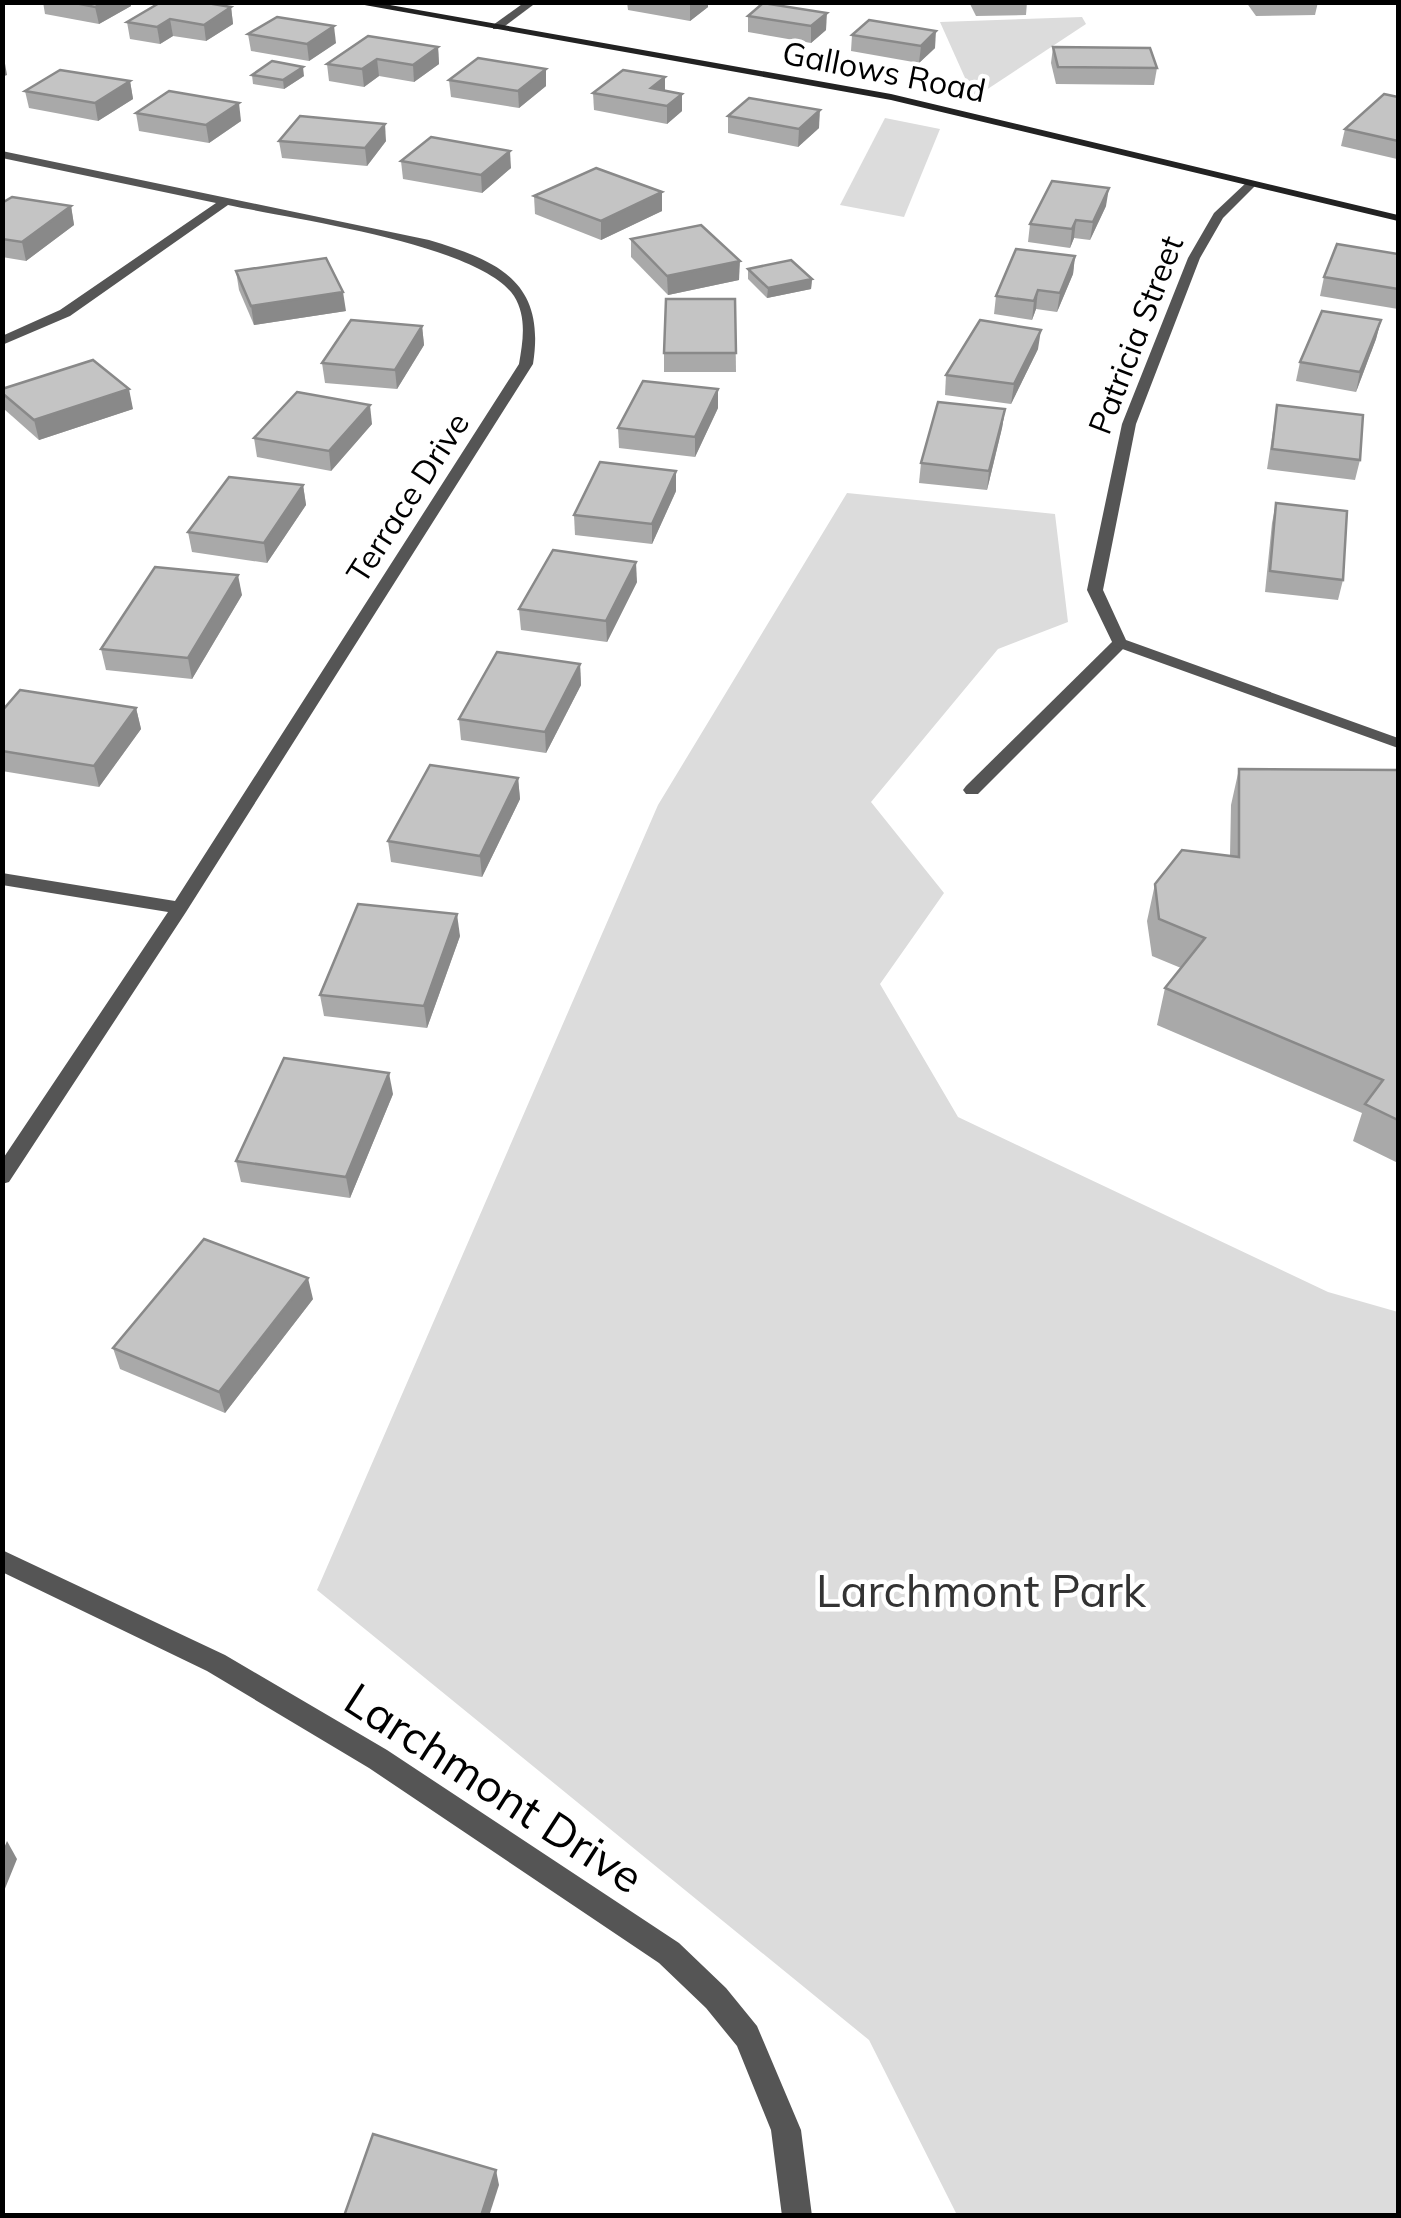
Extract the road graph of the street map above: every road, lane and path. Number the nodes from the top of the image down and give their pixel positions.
1 (353, 2) edge
2 (532, 2) edge
3 (497, 27) junction
4 (2, 154) edge
5 (1252, 183) junction
6 (226, 200) junction
7 (1398, 218) edge
8 (2, 341) edge
9 (1120, 643) junction
10 (1398, 743) edge
11 (972, 790) dead end
12 (2, 878) edge
13 (180, 908) junction
14 (2, 1177) edge
15 (2, 1560) edge
16 (797, 2216) edge

1 - 3 main road, Gallows Road
2 - 3 street
3 - 5 main road, Gallows Road
4 - 6 street, Terrace Drive
5 - 7 main road, Gallows Road
5 - 9 street, Patricia Street
6 - 8 street
6 - 13 street, Terrace Drive
9 - 10 street
9 - 11 street
12 - 13 street
13 - 14 street, Terrace Drive
15 - 16 street, Larchmont Drive

